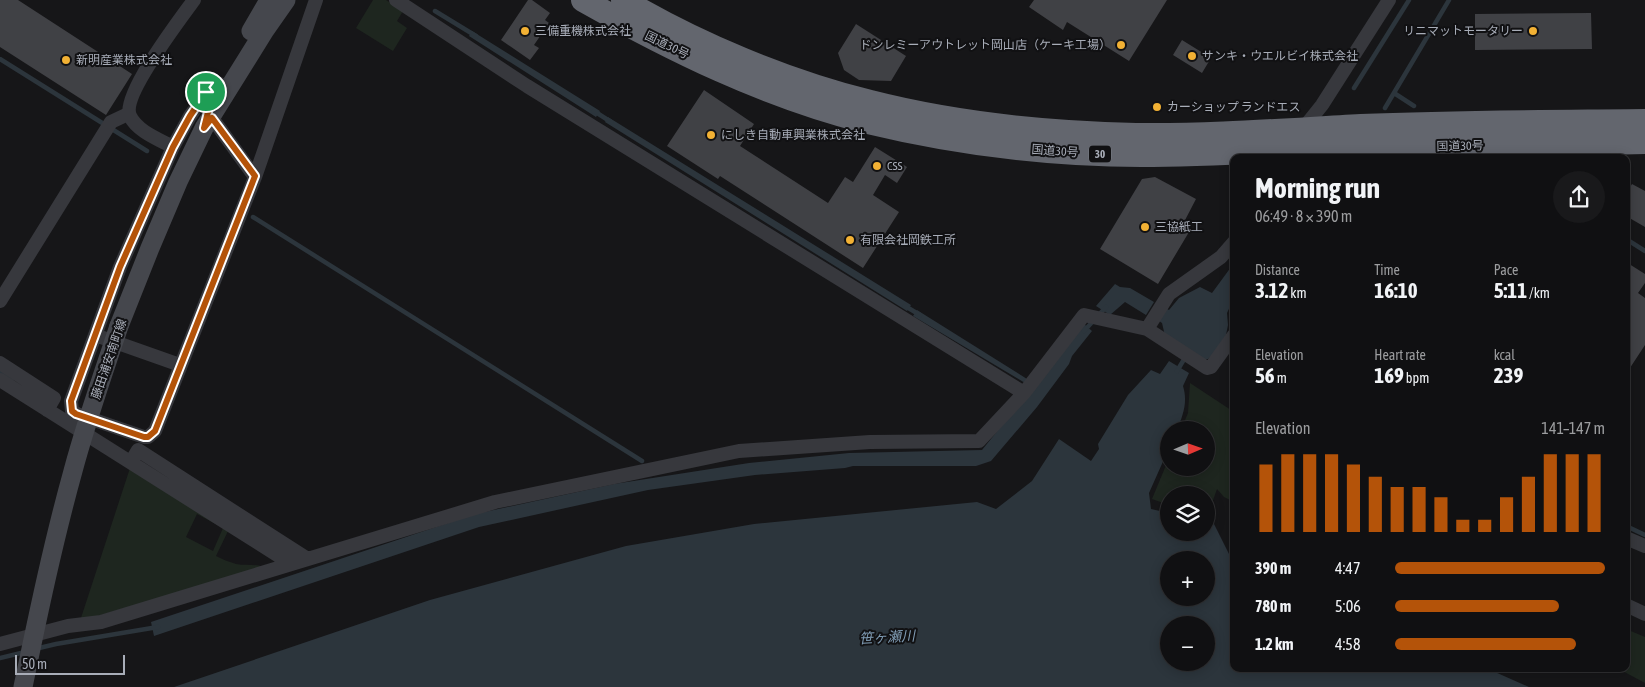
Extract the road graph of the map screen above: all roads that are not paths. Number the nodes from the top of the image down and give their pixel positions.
1 (194, 0) edge
2 (269, 0) edge
3 (286, 0) edge
4 (316, 0) edge
5 (396, 0) edge
6 (583, 0) edge
7 (623, 0) edge
8 (1389, 0) edge
9 (220, 84) junction
10 (128, 114) junction
11 (1645, 121) edge
12 (208, 123) junction
13 (1316, 141) edge
14 (1645, 142) edge
15 (173, 147) junction
16 (1230, 154) edge
17 (1284, 154) edge
18 (255, 176) junction
19 (1230, 247) edge
20 (0, 301) edge
21 (1150, 324) junction
22 (95, 335) junction
23 (1230, 341) edge
24 (0, 363) edge
25 (180, 365) junction
26 (0, 380) edge
27 (1028, 388) junction
28 (47, 410) junction
29 (137, 435) junction
30 (128, 460) junction
31 (1630, 540) edge
32 (1645, 546) edge
33 (306, 558) junction
34 (290, 563) junction
35 (1630, 607) edge
36 (1645, 614) edge
37 (0, 644) edge
38 (22, 687) edge

1 - 10 street
2 - 9 street, 藤田浦安南町線
3 - 12 street, 藤田浦安南町線
4 - 18 street
5 - 27 street
6 - 16 highway, 国道30号 / 30
7 - 13 highway, 国道30号 / 30
8 - 13 street
9 - 12 street, 藤田浦安南町線
9 - 15 street
10 - 15 street
10 - 20 street
11 - 13 highway, 国道30号 / 30
12 - 18 street
12 - 38 street, 藤田浦安南町線, bridge
13 - 14 highway, 国道30号 / 30
13 - 17 highway, 国道30号 / 30
15 - 22 street
18 - 25 street
19 - 21 street
21 - 23 street
21 - 27 street
22 - 25 street
22 - 29 street
24 - 28 street
25 - 29 street
26 - 28 street
27 - 33 street
28 - 30 street
29 - 30 street
30 - 33 street
30 - 34 street
31 - 32 street
33 - 34 street
34 - 37 street
35 - 36 street

